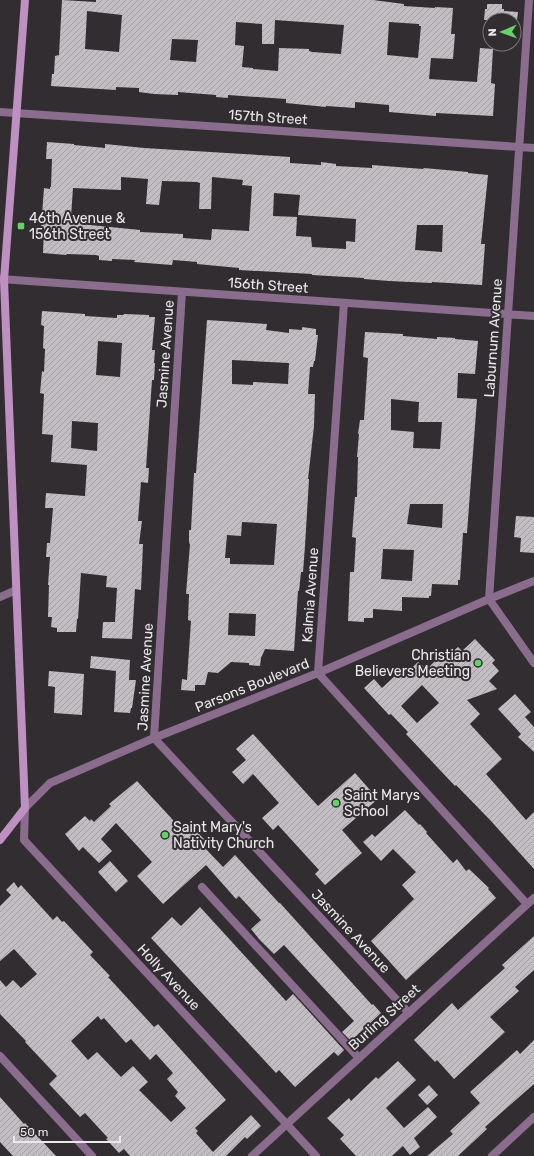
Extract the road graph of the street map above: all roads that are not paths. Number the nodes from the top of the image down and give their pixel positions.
1 (25, 0) edge
2 (529, 0) edge
3 (0, 112) edge
4 (17, 113) junction
5 (519, 147) junction
6 (534, 148) edge
7 (2, 280) edge
8 (182, 292) junction
9 (344, 303) junction
10 (508, 314) junction
11 (534, 316) edge
12 (534, 581) edge
13 (16, 590) junction
14 (0, 597) edge
15 (489, 599) junction
16 (534, 663) edge
17 (318, 673) junction
18 (154, 738) junction
19 (25, 808) junction
20 (0, 840) edge
21 (202, 887) dead end
22 (534, 898) edge
23 (527, 904) junction
24 (408, 1013) junction
25 (0, 1056) edge
26 (360, 1058) junction
27 (534, 1118) edge
28 (287, 1124) junction
29 (92, 1156) edge
30 (252, 1156) edge
31 (316, 1156) edge
32 (492, 1156) edge

1 - 4 street
2 - 5 street, Laburnum Avenue
3 - 4 street, 157th Street
4 - 5 street, 157th Street
4 - 7 street
5 - 6 street, 157th Street
5 - 10 street, Laburnum Avenue
7 - 8 street, 156th Street
7 - 13 street
8 - 9 street, 156th Street
8 - 18 street, Jasmine Avenue
9 - 10 street, 156th Street
9 - 17 street, Kalmia Avenue
10 - 11 street, 156th Street
10 - 15 street, Laburnum Avenue
12 - 15 street, Parsons Boulevard
13 - 14 street
13 - 19 street
15 - 16 street
15 - 17 street, Parsons Boulevard
17 - 18 street, Parsons Boulevard
17 - 23 street
18 - 19 street, Parsons Boulevard
18 - 24 street, Jasmine Avenue
19 - 20 street, Parsons Boulevard
19 - 28 street, Holly Avenue
21 - 26 street
22 - 23 street, Burling Street
23 - 24 street, Burling Street
24 - 26 street, Burling Street
25 - 29 street
26 - 28 street, Burling Street
27 - 32 street
28 - 30 street, Burling Street
28 - 31 street, Holly Avenue

